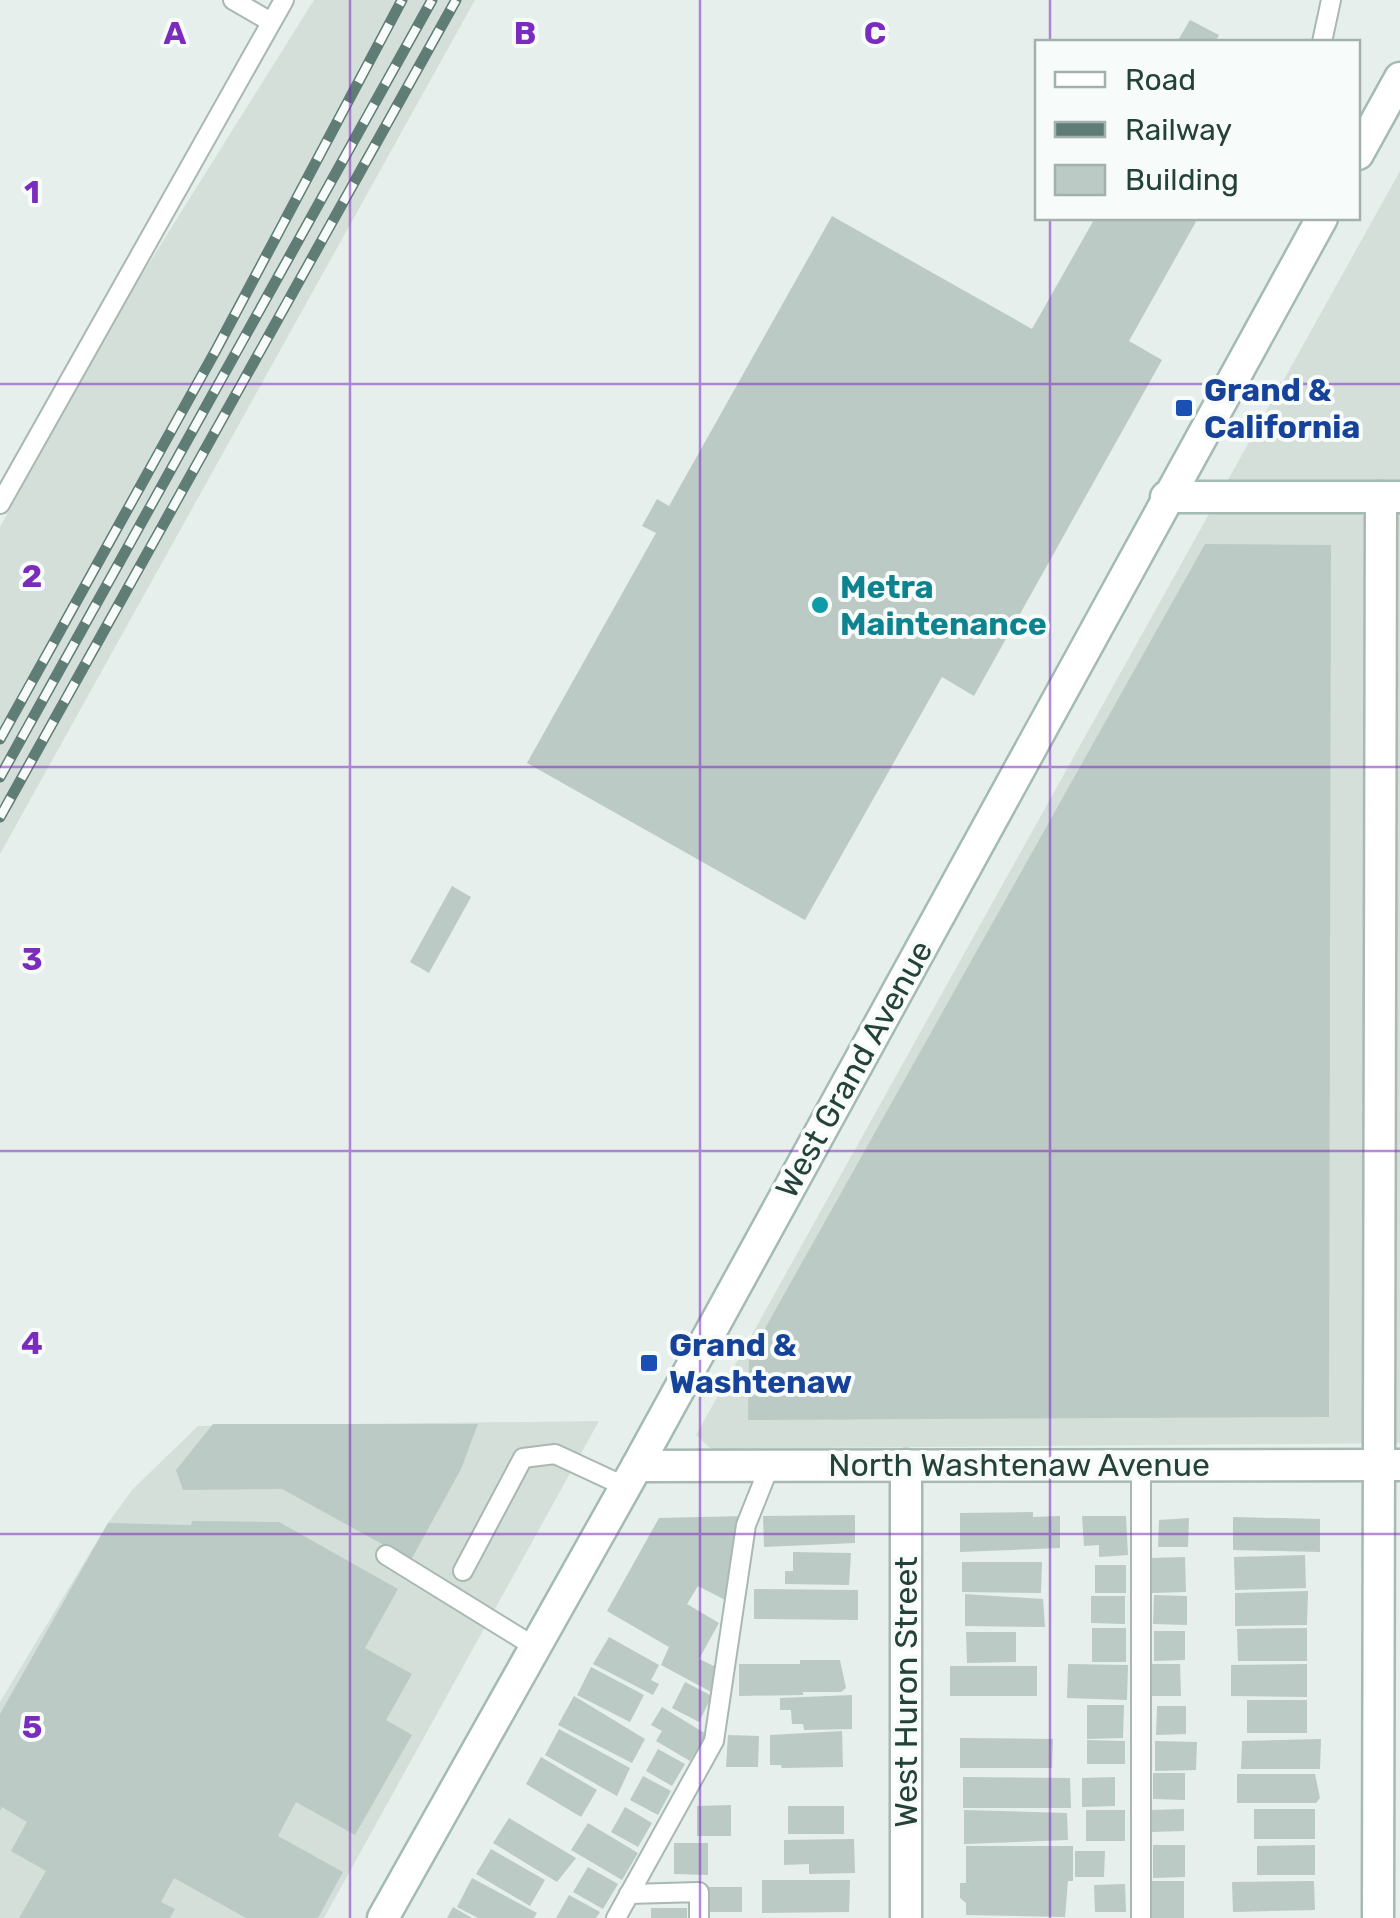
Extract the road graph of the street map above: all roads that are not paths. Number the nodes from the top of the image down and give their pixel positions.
1 (232, 0) edge
2 (284, 0) edge
3 (1331, 0) edge
4 (271, 22) junction
5 (1322, 40) edge
6 (1400, 78) edge
7 (1360, 150) edge
8 (1321, 220) edge
9 (1166, 497) junction
10 (1391, 497) edge
11 (0, 504) edge
12 (1390, 697) edge
13 (770, 1465) junction
14 (1141, 1465) junction
15 (1389, 1465) edge
16 (906, 1466) junction
17 (632, 1476) junction
18 (386, 1555) dead end
19 (463, 1571) dead end
20 (536, 1647) junction
21 (630, 1894) junction
22 (383, 1918) edge
23 (616, 1918) edge
24 (699, 1918) edge
25 (906, 1918) edge
26 (1141, 1918) edge
27 (1378, 1918) edge

1 - 4 lane
2 - 4 lane
3 - 5 lane
4 - 11 lane
6 - 7 street
8 - 9 street, West Grand Avenue
9 - 10 street
9 - 17 street, West Grand Avenue
10 - 12 street
12 - 15 street
13 - 16 street, North Washtenaw Avenue
13 - 17 street, North Washtenaw Avenue
13 - 21 lane
14 - 15 street, North Washtenaw Avenue
14 - 16 street, North Washtenaw Avenue
14 - 26 lane
15 - 27 street
16 - 25 street, West Huron Street
17 - 19 lane
17 - 20 street, West Grand Avenue
18 - 20 lane
20 - 22 street, West Grand Avenue
21 - 23 lane
21 - 24 lane

